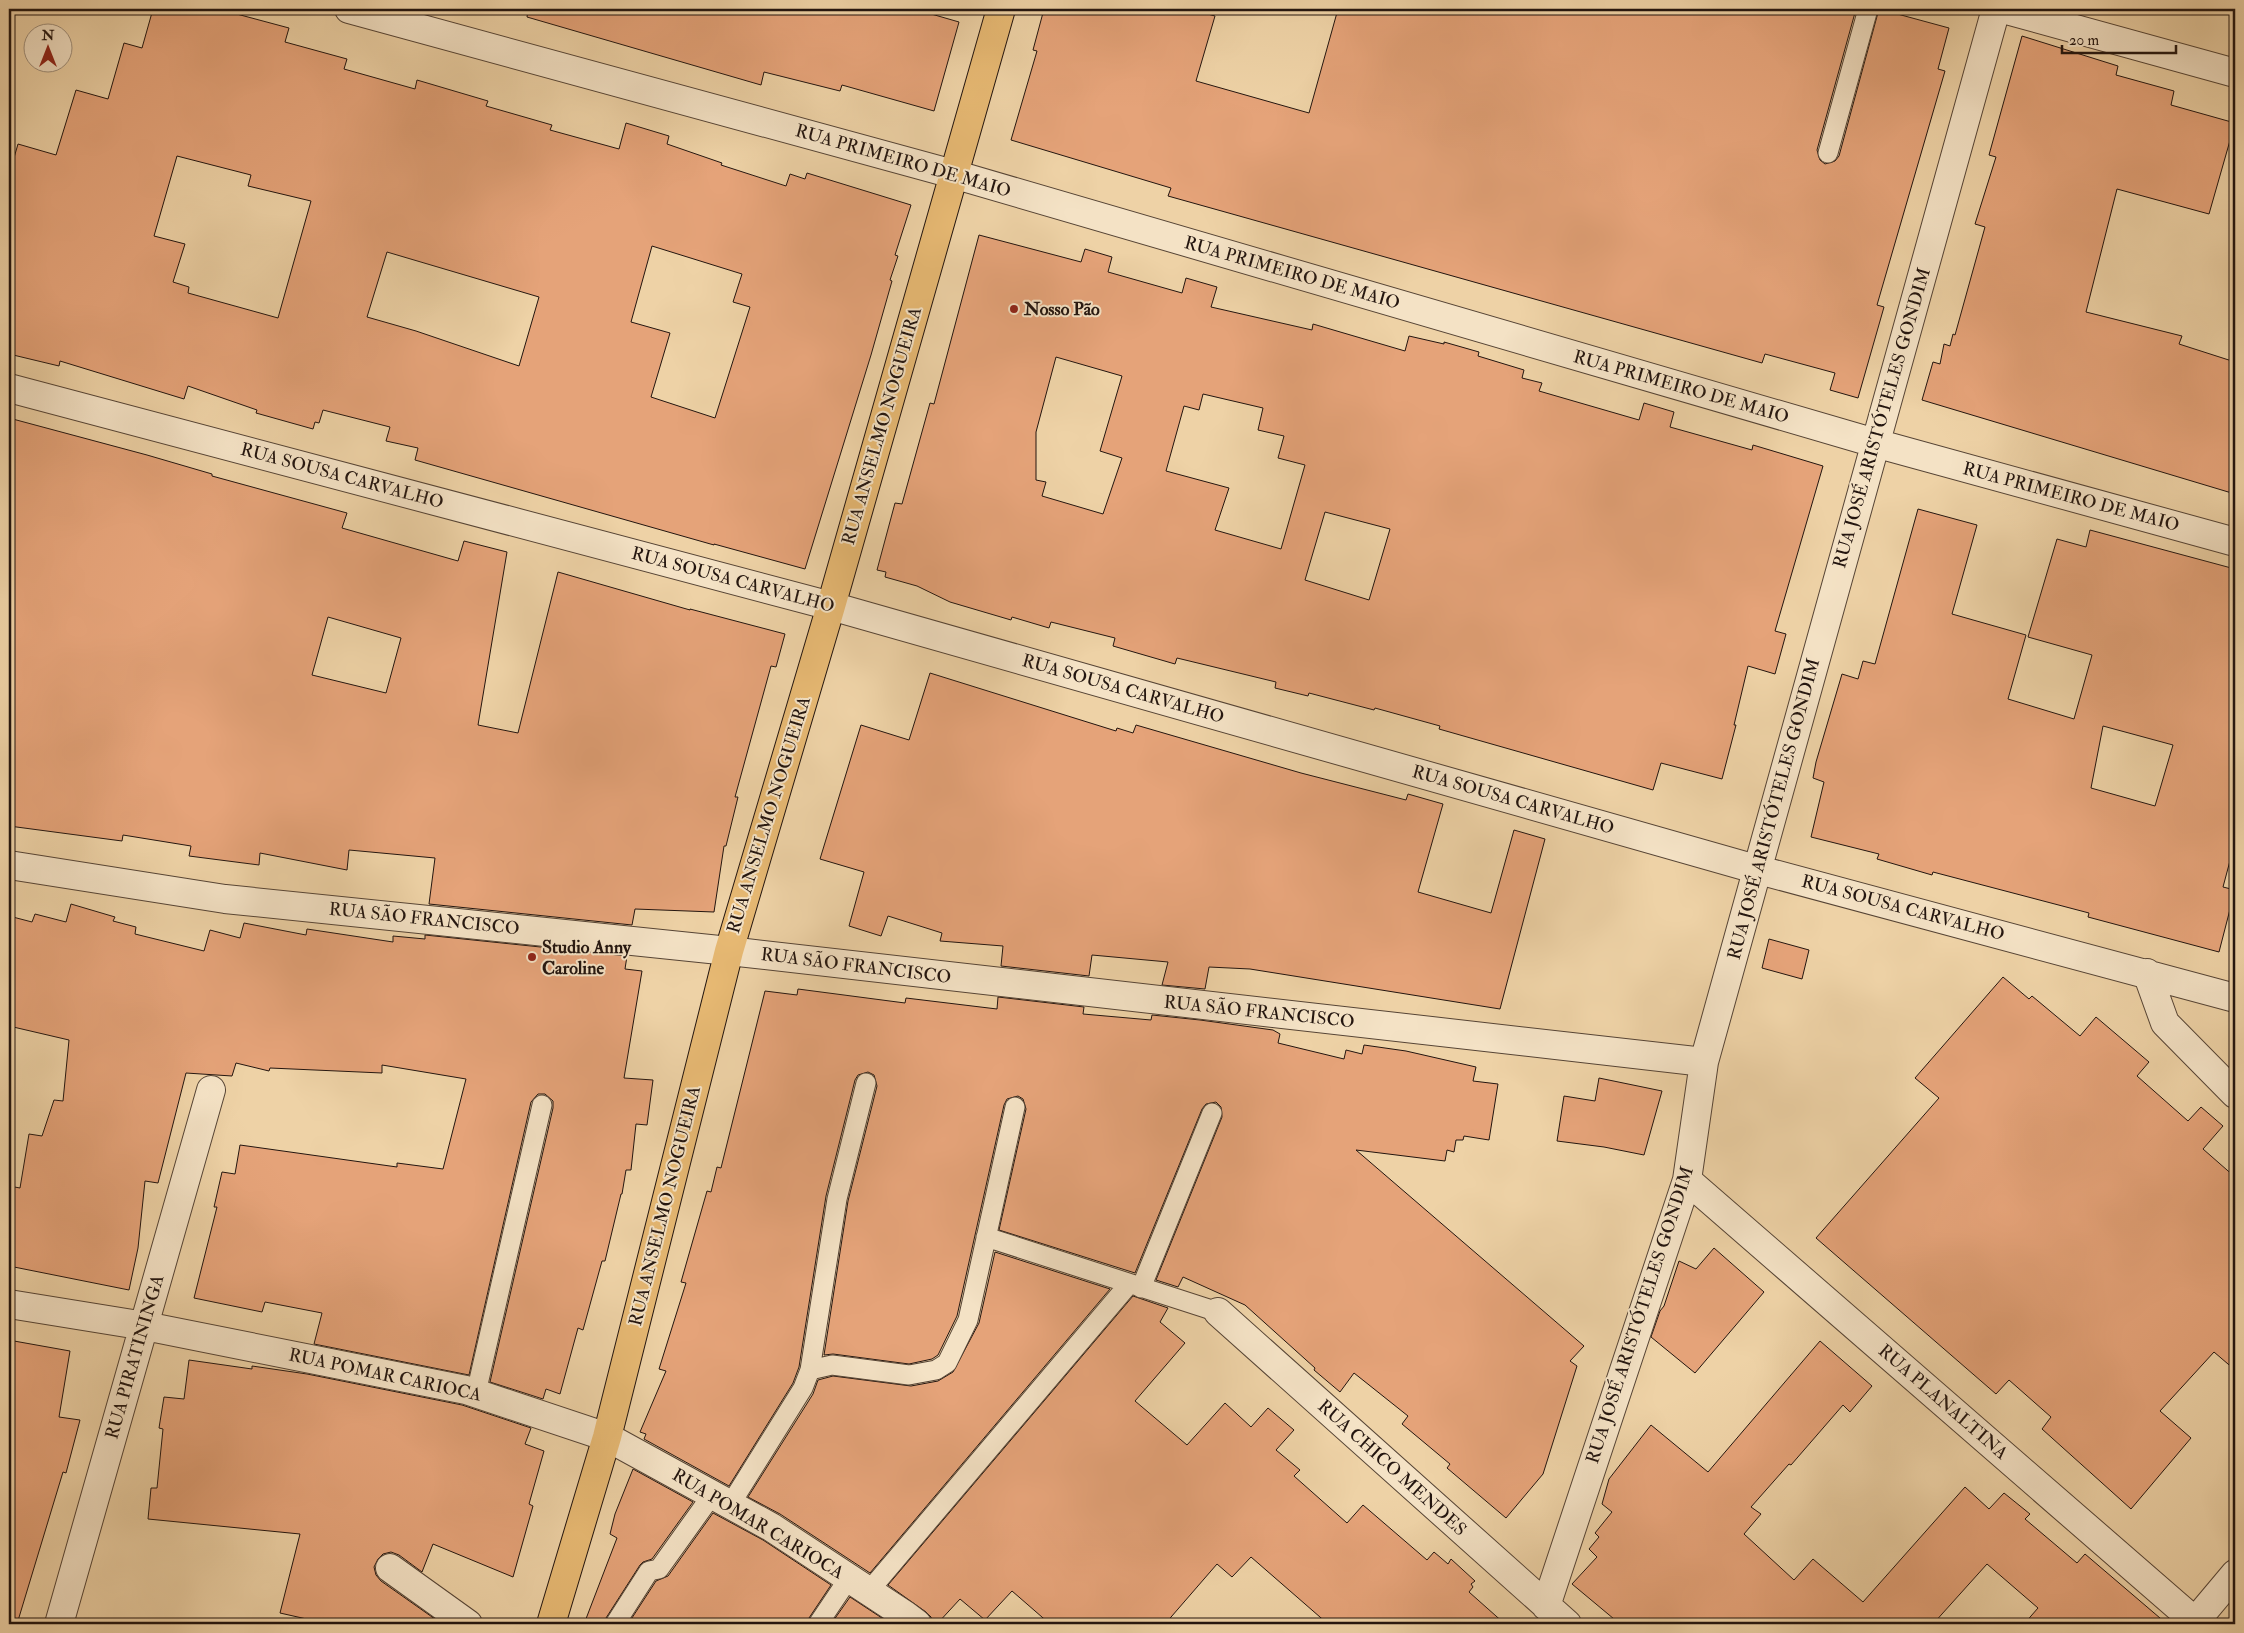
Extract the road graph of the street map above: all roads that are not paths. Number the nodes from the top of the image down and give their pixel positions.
1 (349, 9) edge
2 (1001, 9) edge
3 (1868, 9) edge
4 (1996, 9) edge
5 (2003, 9) edge
6 (2235, 73) edge
7 (1828, 153) dead end
8 (952, 174) junction
9 (9, 388) edge
10 (1875, 443) junction
11 (2235, 542) edge
12 (831, 606) junction
13 (9, 865) edge
14 (1759, 870) junction
15 (728, 951) junction
16 (2147, 973) junction
17 (2235, 998) edge
18 (1704, 1062) junction
19 (866, 1083) dead end
20 (211, 1090) dead end
21 (2235, 1094) edge
22 (542, 1105) dead end
23 (1015, 1107) dead end
24 (1212, 1114) dead end
25 (1687, 1180) junction
26 (986, 1237) junction
27 (1135, 1286) junction
28 (9, 1304) edge
29 (1218, 1312) joint
30 (145, 1326) junction
31 (810, 1370) junction
32 (476, 1393) junction
33 (607, 1437) junction
34 (721, 1500) junction
35 (390, 1568) dead end
36 (2235, 1574) edge
37 (859, 1585) junction
38 (1546, 1606) junction
39 (2195, 1623) edge
40 (59, 1624) edge
41 (468, 1624) edge
42 (551, 1624) edge
43 (615, 1624) edge
44 (818, 1624) edge
45 (917, 1624) edge
46 (1567, 1624) edge

1 - 8 street, RUA PRIMEIRO DE MAIO
2 - 8 main road, RUA ANSELMO NOGUEIRA
3 - 7 lane
4 - 10 street, RUA JOSÉ ARISTÓTELES GONDIM
5 - 6 street
8 - 10 street, RUA PRIMEIRO DE MAIO
8 - 12 main road, RUA ANSELMO NOGUEIRA
9 - 12 street, RUA SOUSA CARVALHO
10 - 11 street, RUA PRIMEIRO DE MAIO
10 - 14 street, RUA JOSÉ ARISTÓTELES GONDIM
12 - 14 street, RUA SOUSA CARVALHO
12 - 15 main road, RUA ANSELMO NOGUEIRA
13 - 15 street, RUA SÃO FRANCISCO
14 - 16 street, RUA SOUSA CARVALHO
14 - 18 street, RUA JOSÉ ARISTÓTELES GONDIM
15 - 18 street, RUA SÃO FRANCISCO
15 - 33 main road, RUA ANSELMO NOGUEIRA
16 - 17 street, RUA SOUSA CARVALHO
16 - 21 street
18 - 25 street, RUA JOSÉ ARISTÓTELES GONDIM
19 - 31 lane
20 - 30 street, RUA PIRATININGA
22 - 32 lane
23 - 26 lane
24 - 27 lane
25 - 38 street, RUA JOSÉ ARISTÓTELES GONDIM
25 - 39 street, RUA PLANALTINA
26 - 27 lane
26 - 31 lane
27 - 29 lane
27 - 37 lane
28 - 30 street, RUA POMAR CARIOCA
29 - 38 street, RUA CHICO MENDES
30 - 32 street, RUA POMAR CARIOCA
30 - 40 street, RUA PIRATININGA
31 - 34 lane
32 - 33 street, RUA POMAR CARIOCA
33 - 34 street, RUA POMAR CARIOCA
33 - 42 main road, RUA ANSELMO NOGUEIRA
34 - 37 street, RUA POMAR CARIOCA
34 - 43 lane
35 - 41 street
36 - 39 street
37 - 44 lane
37 - 45 street, RUA POMAR CARIOCA
38 - 46 street, RUA CHICO MENDES

